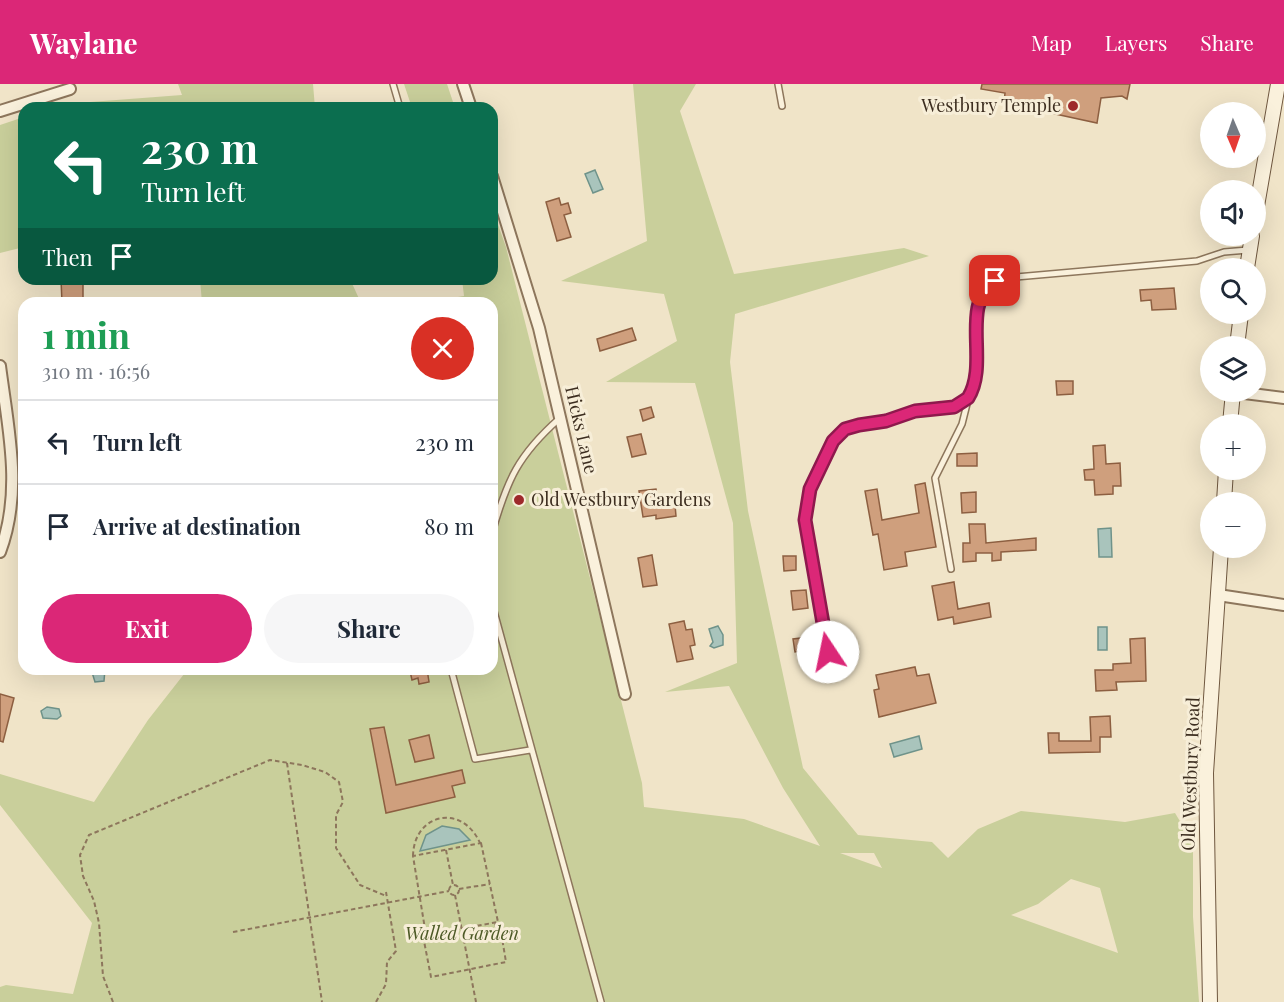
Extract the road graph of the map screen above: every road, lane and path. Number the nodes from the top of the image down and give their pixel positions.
1 (393, 84) edge
2 (463, 84) edge
3 (778, 84) edge
4 (1278, 84) edge
5 (70, 89) dead end
6 (25, 102) edge
7 (398, 102) edge
8 (469, 102) edge
9 (18, 104) edge
10 (782, 106) dead end
11 (0, 111) edge
12 (1262, 180) edge
13 (498, 195) edge
14 (1251, 246) edge
15 (1250, 250) junction
16 (1248, 258) edge
17 (0, 366) edge
18 (1266, 396) edge
19 (968, 398) junction
20 (1284, 398) edge
21 (561, 417) junction
22 (498, 512) edge
23 (0, 552) edge
24 (1220, 558) edge
25 (951, 569) dead end
26 (1218, 595) junction
27 (1284, 605) edge
28 (498, 627) edge
29 (828, 652) dead end
30 (453, 675) edge
31 (626, 694) dead end
32 (530, 750) junction
33 (287, 762) junction
34 (480, 843) junction
35 (446, 850) junction
36 (412, 856) junction
37 (490, 884) junction
38 (453, 885) junction
39 (459, 889) junction
40 (386, 891) dead end
41 (449, 891) junction
42 (455, 895) junction
43 (386, 896) junction
44 (419, 896) junction
45 (388, 904) junction
46 (311, 918) junction
47 (495, 922) junction
48 (462, 928) junction
49 (233, 932) dead end
50 (429, 934) junction
51 (469, 969) junction
52 (113, 1002) edge
53 (322, 1002) edge
54 (376, 1002) edge
55 (476, 1002) edge
56 (601, 1002) edge
57 (1210, 1002) edge

1 - 7 lane
2 - 8 street
3 - 10 lane
4 - 12 street
5 - 6 street
9 - 11 street
13 - 21 street, Hicks Lane
14 - 15 street
15 - 16 street
15 - 19 lane
17 - 23 street
18 - 20 street
19 - 25 lane
19 - 29 lane
21 - 22 lane
21 - 31 street, Hicks Lane
24 - 26 street, Old Westbury Road
26 - 27 street
26 - 57 street, Old Westbury Road
28 - 32 lane
30 - 32 lane
32 - 56 lane
33 - 43 path
33 - 46 path
33 - 52 path
34 - 35 path
34 - 36 path
34 - 37 path
35 - 36 path
35 - 38 path
36 - 44 path
37 - 39 path
37 - 47 path
38 - 39 path
38 - 41 path
39 - 42 path
40 - 43 path
41 - 42 path
41 - 44 path
42 - 48 path
43 - 45 path
44 - 45 path
44 - 50 path
45 - 46 path
45 - 54 path
46 - 49 path
46 - 53 path
47 - 48 path
47 - 51 path
48 - 50 path
48 - 51 path
50 - 51 path
51 - 55 path

